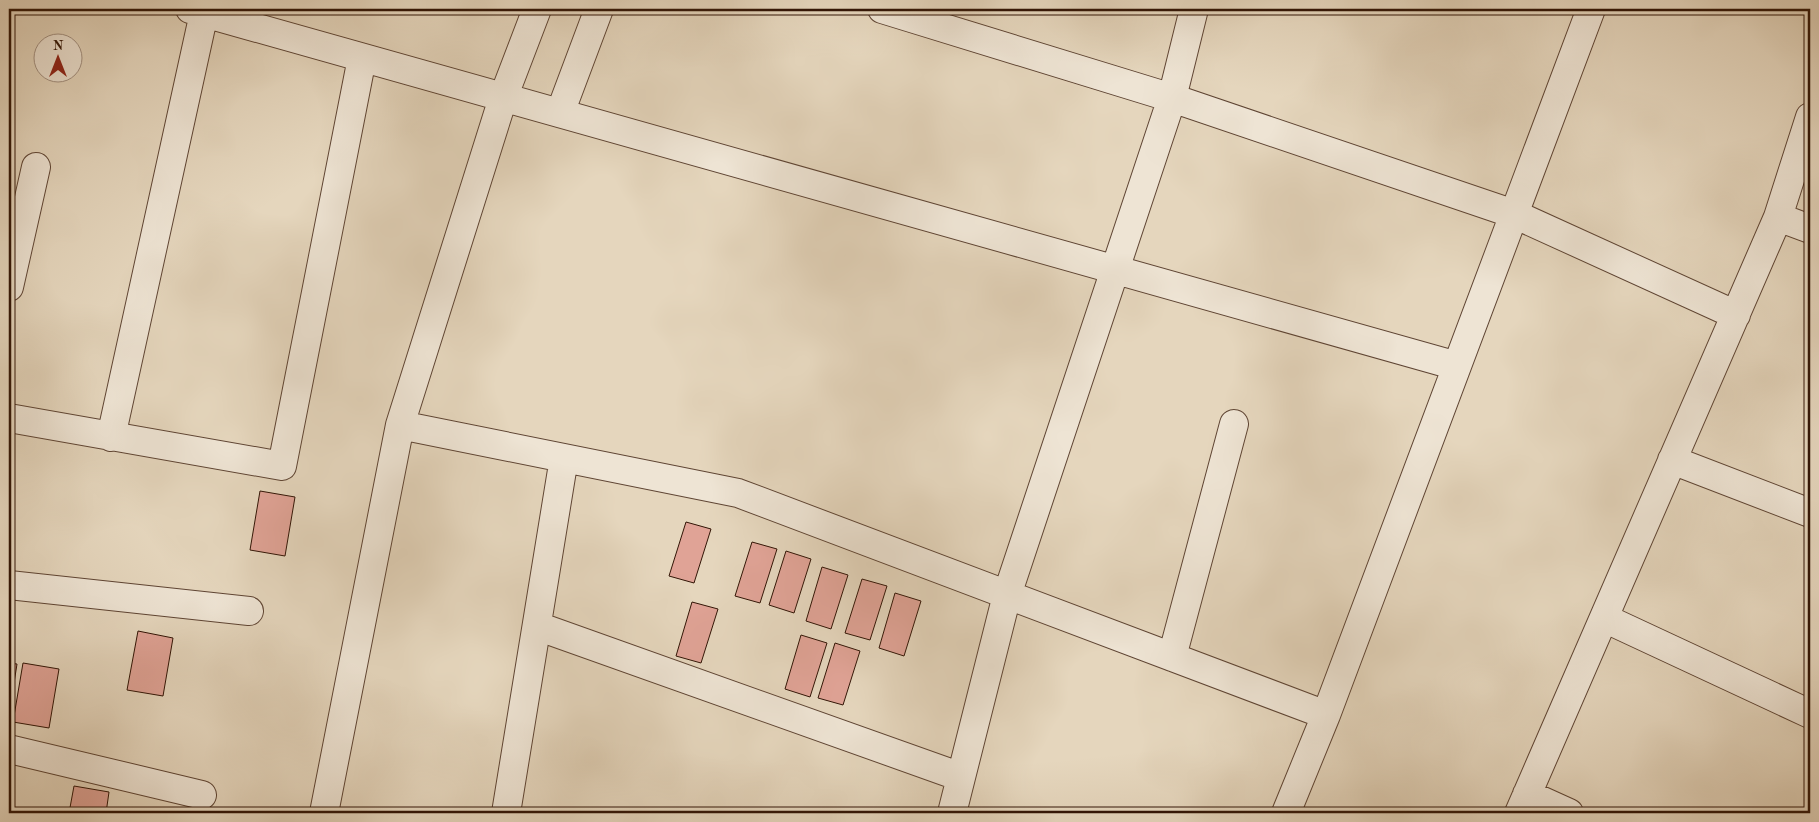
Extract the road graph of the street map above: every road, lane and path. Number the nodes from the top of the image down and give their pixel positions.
1 (537, 9) edge
2 (598, 9) edge
3 (882, 9) edge
4 (1194, 9) edge
5 (1591, 9) edge
6 (197, 11) edge
7 (362, 58) junction
8 (1172, 98) junction
9 (508, 99) junction
10 (555, 112) junction
11 (1810, 117) edge
12 (36, 167) dead end
13 (1514, 214) junction
14 (1778, 217) junction
15 (1810, 229) edge
16 (1114, 270) junction
17 (9, 287) edge
18 (1736, 315) junction
19 (1457, 366) junction
20 (9, 418) edge
21 (1234, 424) dead end
22 (400, 425) junction
23 (111, 437) junction
24 (564, 458) junction
25 (1672, 460) junction
26 (1810, 513) edge
27 (9, 585) edge
28 (1007, 595) junction
29 (249, 610) dead end
30 (1604, 618) junction
31 (537, 626) junction
32 (1172, 657) junction
33 (1810, 714) edge
34 (1326, 715) junction
35 (9, 748) edge
36 (961, 777) junction
37 (202, 794) dead end
38 (1523, 804) edge
39 (511, 812) edge
40 (324, 813) edge
41 (952, 813) edge
42 (1286, 813) edge
43 (1570, 813) edge

1 - 9 street
2 - 10 street
3 - 8 street
4 - 8 street
5 - 13 street
6 - 7 street
6 - 23 street
7 - 9 street
7 - 23 street
8 - 13 street
8 - 16 street
9 - 10 street
9 - 22 street
10 - 16 street
11 - 14 street
12 - 17 street
13 - 18 street
13 - 19 street
14 - 15 street
14 - 18 street
16 - 19 street
16 - 28 street
18 - 25 street
19 - 34 street
20 - 23 street
21 - 32 street
22 - 24 street
22 - 40 street
24 - 28 street
24 - 31 street
25 - 26 street
25 - 30 street
27 - 29 street
28 - 32 street
28 - 36 street
30 - 33 street
30 - 38 street
31 - 36 street
31 - 39 street
32 - 34 street
34 - 42 street
35 - 37 street
36 - 41 street
38 - 43 street

